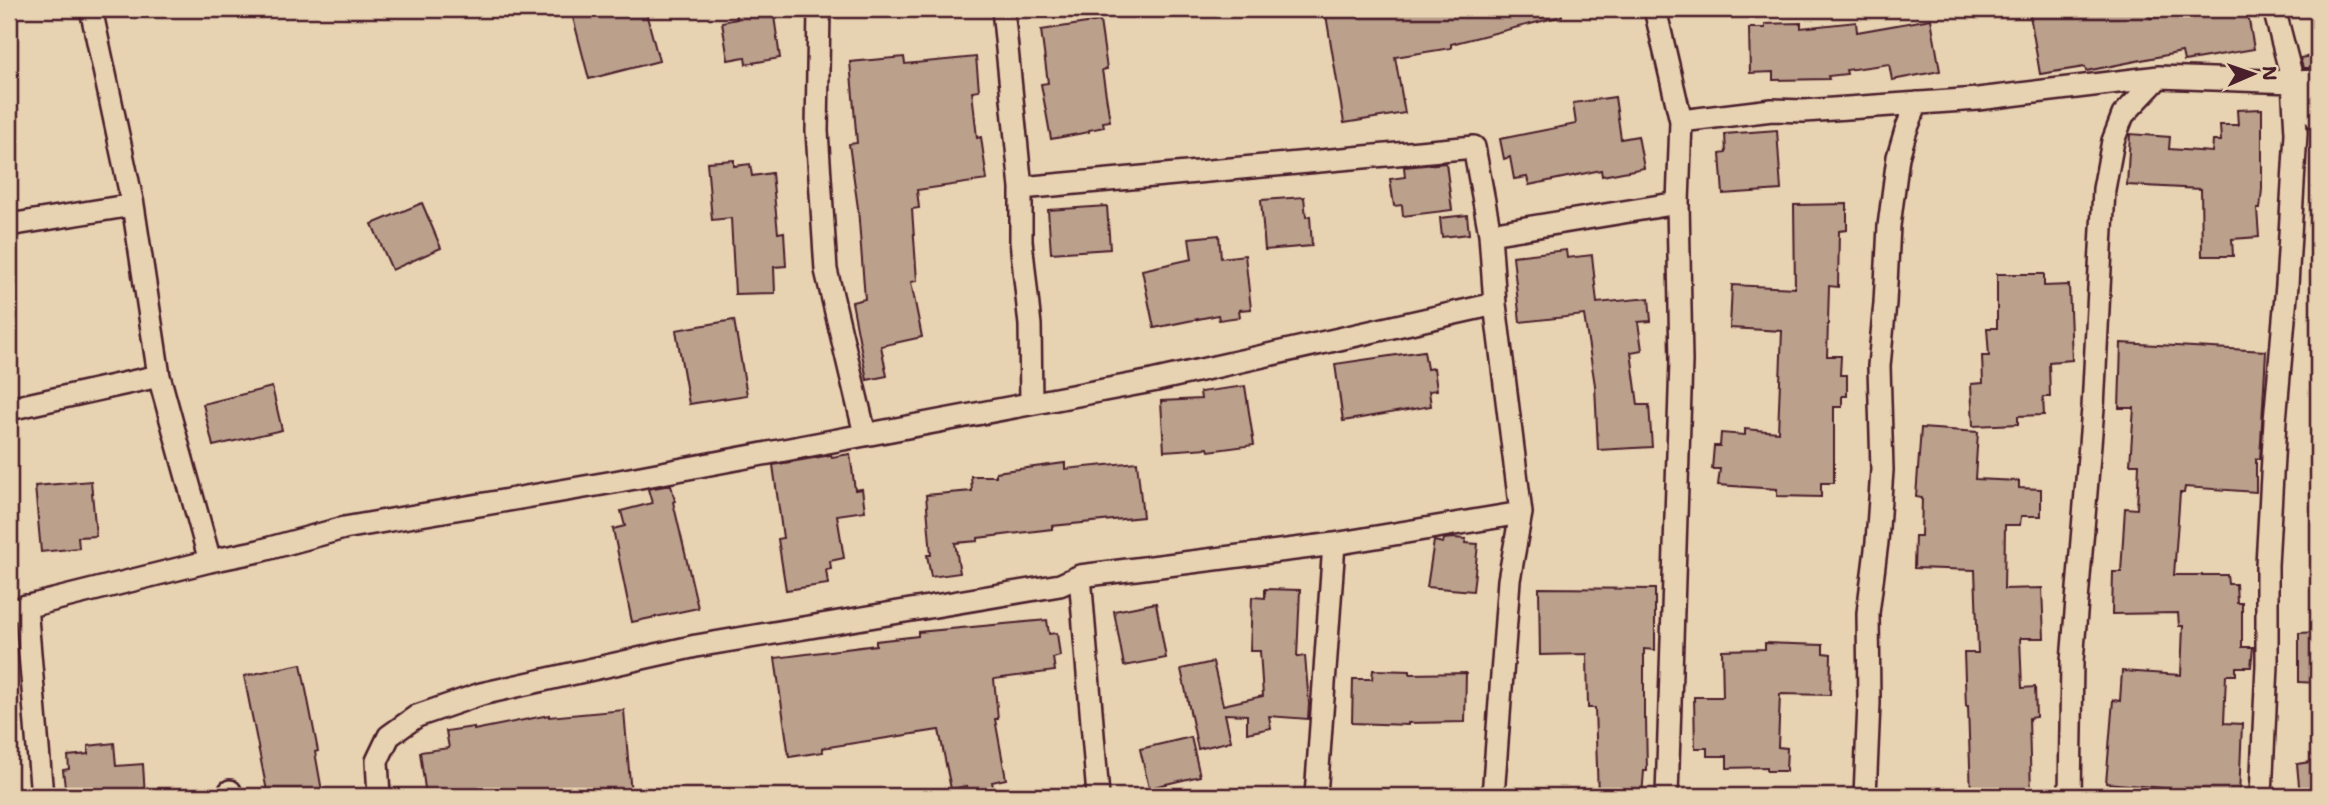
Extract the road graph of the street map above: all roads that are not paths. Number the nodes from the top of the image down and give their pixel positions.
1 (91, 9) edge
2 (819, 9) edge
3 (1003, 9) edge
4 (1655, 9) edge
5 (2274, 9) edge
6 (2159, 77) junction
7 (2318, 81) edge
8 (2293, 82) junction
9 (1917, 103) junction
10 (2318, 120) edge
11 (1681, 121) junction
12 (1021, 188) junction
13 (1678, 203) junction
14 (133, 205) junction
15 (9, 225) edge
16 (1490, 234) junction
17 (1494, 304) junction
18 (159, 376) junction
19 (1031, 404) junction
20 (9, 409) edge
21 (865, 434) junction
22 (1521, 513) junction
23 (1334, 544) junction
24 (210, 561) junction
25 (1080, 576) junction
26 (18, 608) edge
27 (42, 796) edge
28 (379, 796) edge
29 (1098, 796) edge
30 (1316, 796) edge
31 (1493, 796) edge
32 (1667, 796) edge
33 (1865, 796) edge
34 (2070, 796) edge
35 (2261, 796) edge

1 - 14 street
2 - 21 street
3 - 12 street
4 - 11 street
5 - 8 street
6 - 8 street
6 - 9 street
6 - 34 street
7 - 8 street
8 - 10 street
8 - 35 street
9 - 11 street
9 - 33 street
11 - 13 street
12 - 16 street
12 - 19 street
13 - 16 street
13 - 32 street
14 - 15 street
14 - 18 street
16 - 17 street
17 - 19 street
17 - 22 street
18 - 20 street
18 - 24 street
19 - 21 street
21 - 24 street
22 - 23 street
22 - 31 street
23 - 25 street
23 - 30 street
24 - 26 street
25 - 28 street
25 - 29 street
26 - 27 street

